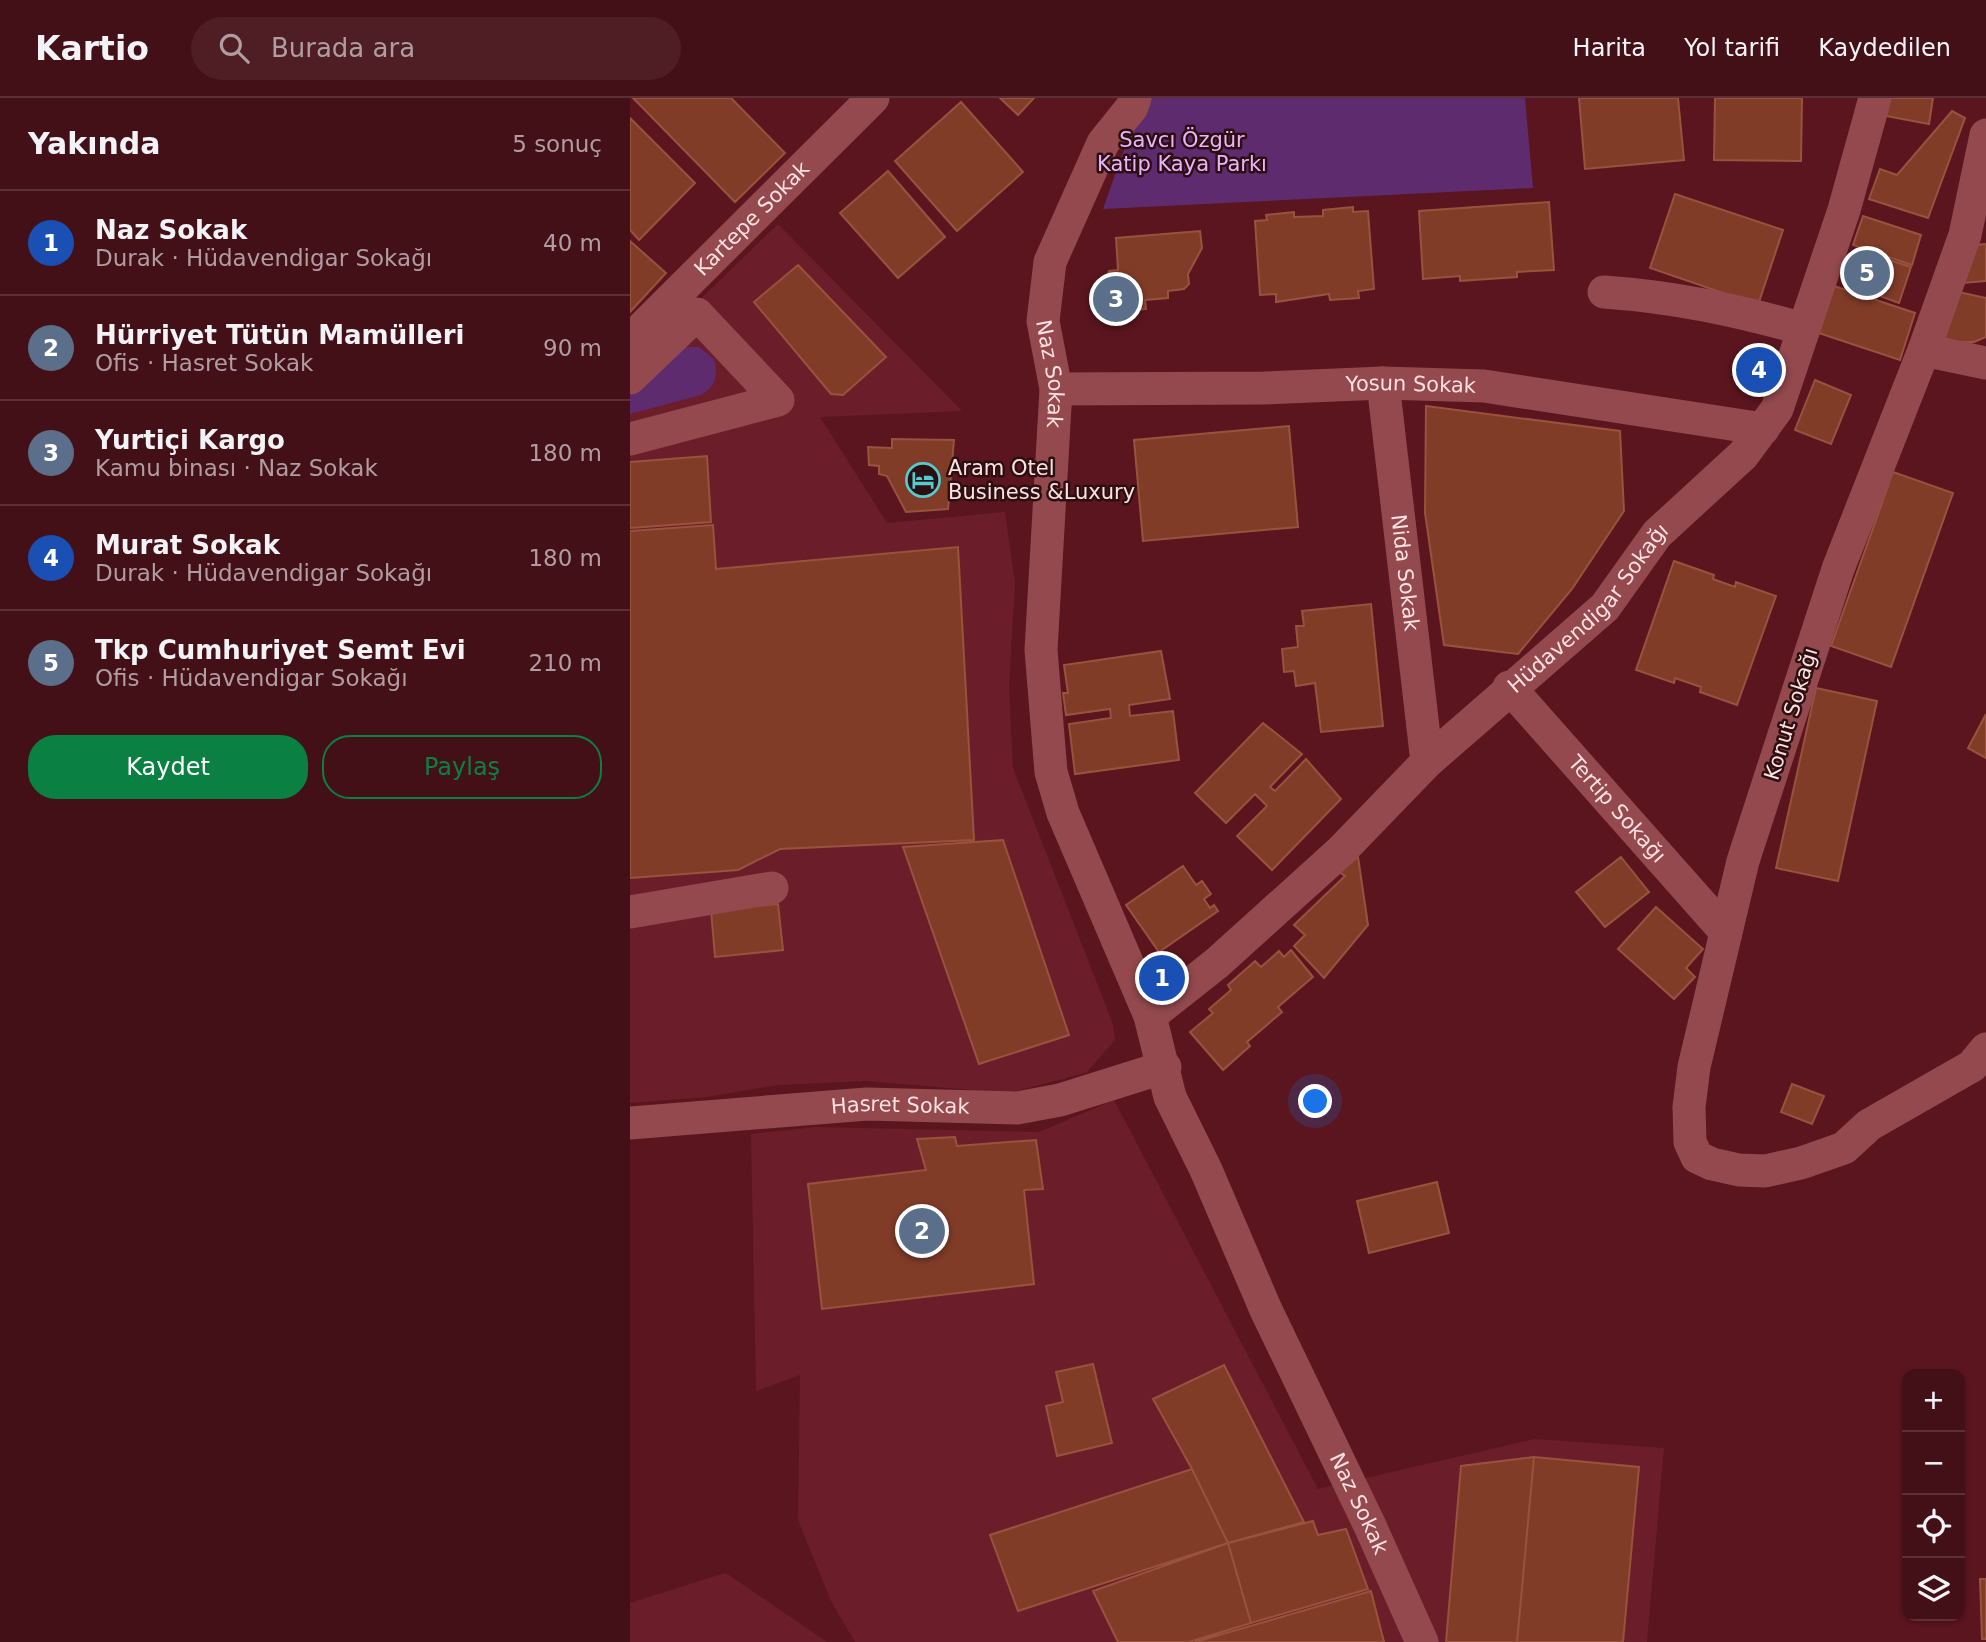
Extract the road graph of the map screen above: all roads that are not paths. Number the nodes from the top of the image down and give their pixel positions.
1 (873, 98) edge
2 (1135, 98) edge
3 (1875, 98) edge
4 (1986, 135) edge
5 (1604, 292) dead end
6 (1804, 329) junction
7 (630, 340) edge
8 (1924, 350) junction
9 (1986, 363) edge
10 (630, 378) edge
11 (1383, 383) junction
12 (1056, 389) junction
13 (1763, 429) junction
14 (630, 439) edge
15 (1509, 687) junction
16 (1427, 762) junction
17 (772, 888) dead end
18 (630, 912) edge
19 (1725, 931) junction
20 (1150, 1016) junction
21 (1986, 1049) edge
22 (1165, 1067) junction
23 (630, 1123) edge
24 (1422, 1642) edge

1 - 7 street, Kartepe Sokak
2 - 12 street, Naz Sokak
3 - 6 street, Hüdavendigar Sokağı
4 - 8 street, Konut Sokağı
5 - 6 street
6 - 13 street, Hüdavendigar Sokağı
8 - 9 street
8 - 19 street, Konut Sokağı
10 - 14 street
11 - 12 street, Yosun Sokak
11 - 13 street, Yosun Sokak
11 - 16 street, Nida Sokak
12 - 20 street, Naz Sokak
13 - 15 street, Hüdavendigar Sokağı
15 - 16 street, Hüdavendigar Sokağı
15 - 19 street, Tertip Sokağı
16 - 20 street, Hüdavendigar Sokağı
17 - 18 street
19 - 21 street, Konut Sokağı
20 - 22 street, Naz Sokak
22 - 23 street, Hasret Sokak
22 - 24 street, Naz Sokak

